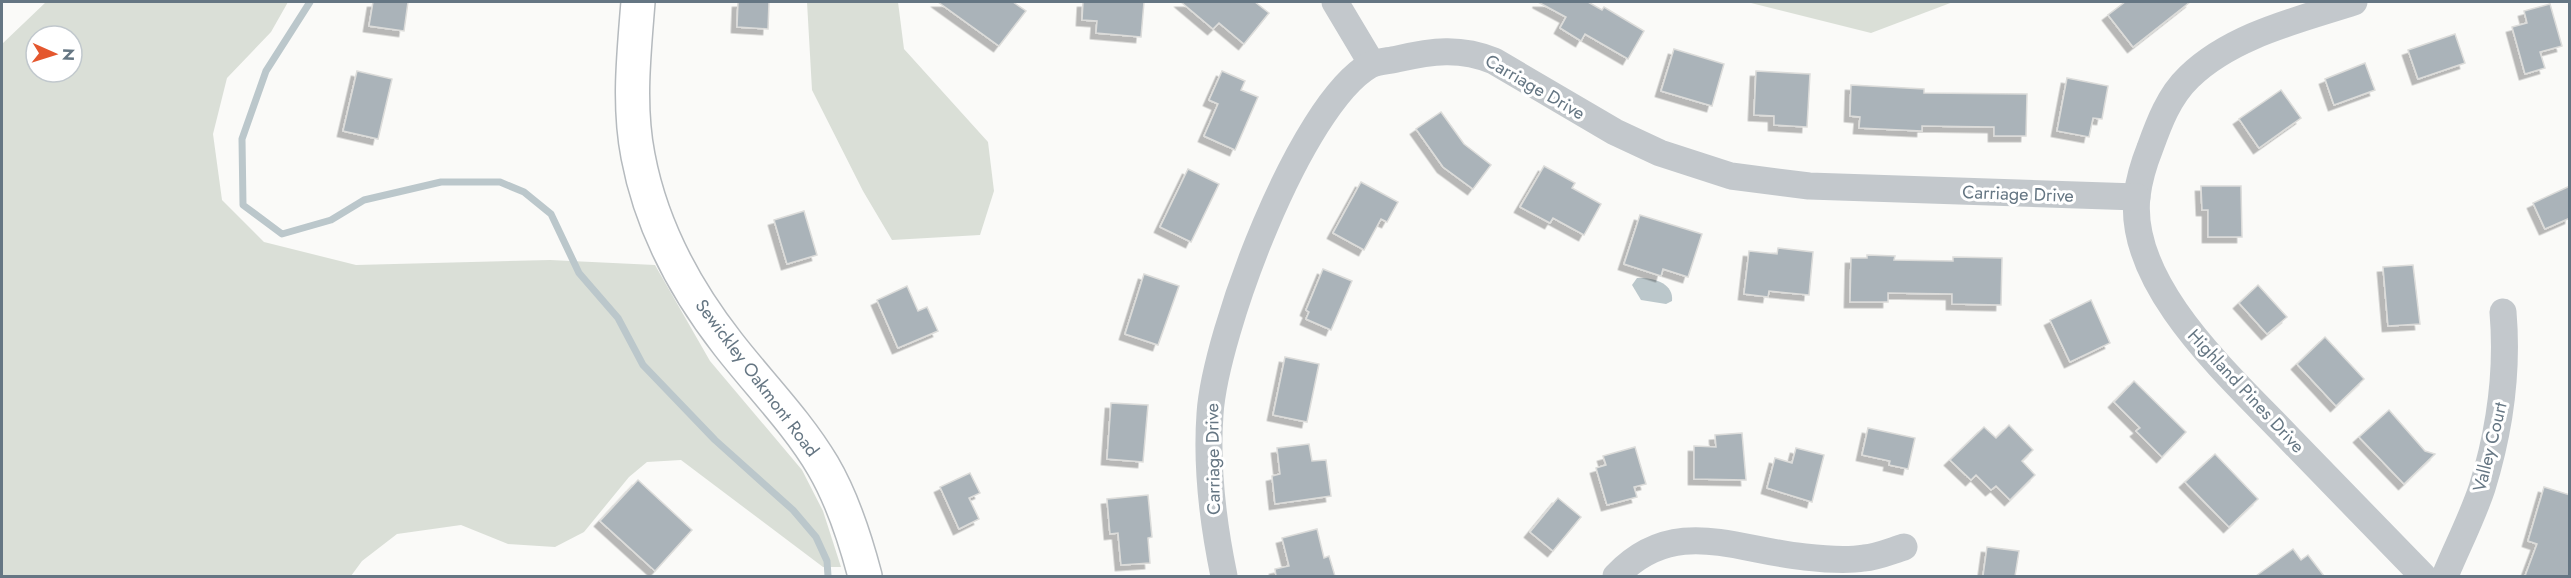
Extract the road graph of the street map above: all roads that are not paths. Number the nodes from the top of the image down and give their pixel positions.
1 (638, 2) edge
2 (1335, 2) edge
3 (2354, 2) edge
4 (1372, 64) junction
5 (2137, 197) junction
6 (2503, 312) dead end
7 (1904, 547) dead end
8 (865, 576) edge
9 (1224, 576) edge
10 (1616, 576) edge
11 (2423, 576) edge
12 (2445, 576) edge

1 - 8 main road, Sewickley Oakmont Road
2 - 4 street
3 - 5 street, Highland Pines Drive
4 - 5 street, Carriage Drive
4 - 9 street, Carriage Drive
5 - 11 street, Highland Pines Drive
6 - 12 street, Valley Court
7 - 10 street

